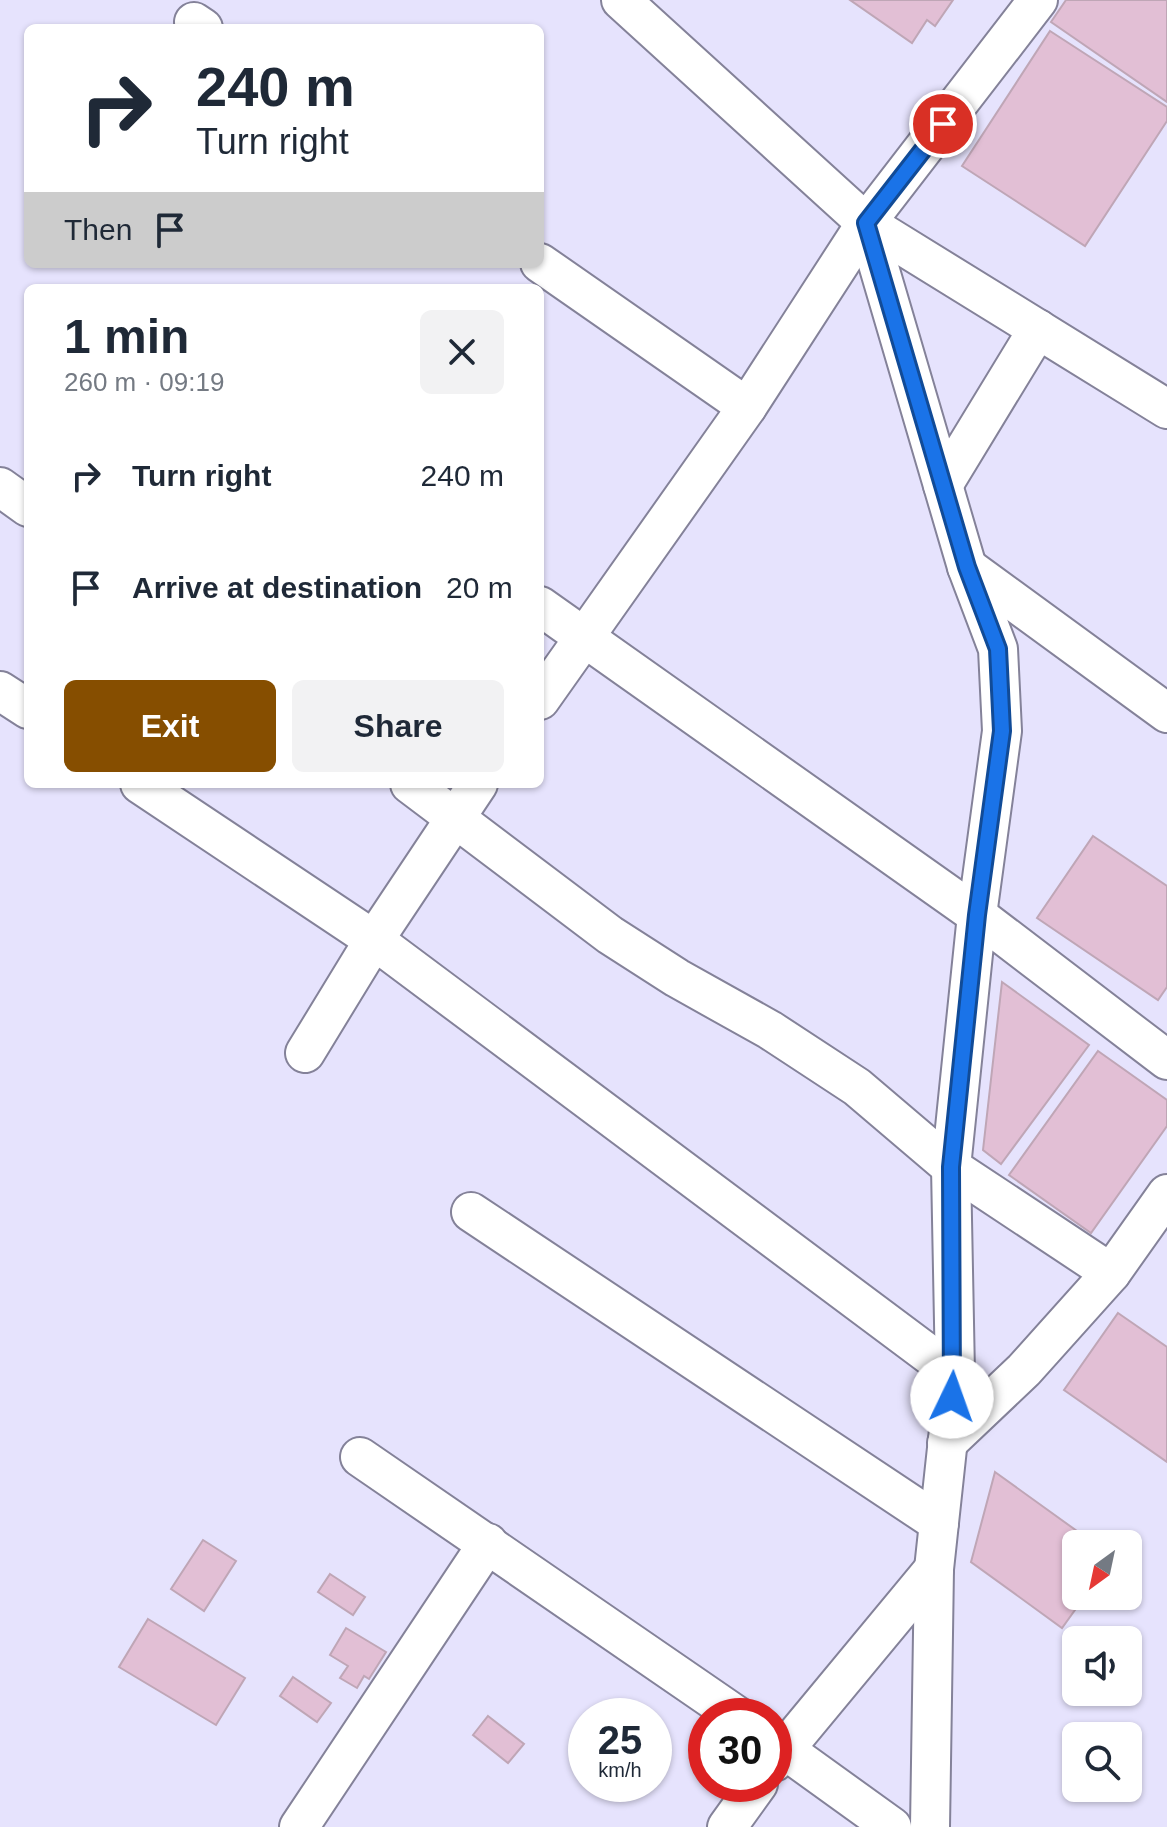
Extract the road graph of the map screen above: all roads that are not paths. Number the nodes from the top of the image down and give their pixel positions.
1 (621, 0) edge
2 (1038, 0) edge
3 (866, 223) junction
4 (544, 266) edge
5 (1038, 329) junction
6 (747, 407) junction
7 (1167, 409) edge
8 (943, 485) junction
9 (0, 487) edge
10 (24, 504) edge
11 (967, 567) junction
12 (544, 609) edge
13 (586, 637) junction
14 (0, 691) edge
15 (544, 695) edge
16 (24, 706) edge
17 (1167, 713) edge
18 (146, 788) edge
19 (416, 788) edge
20 (475, 788) edge
21 (455, 816) junction
22 (977, 915) junction
23 (374, 940) junction
24 (305, 1053) dead end
25 (1167, 1060) edge
26 (951, 1167) junction
27 (1167, 1194) edge
28 (471, 1212) dead end
29 (1111, 1273) junction
30 (955, 1374) junction
31 (947, 1443) junction
32 (360, 1457) dead end
33 (939, 1523) junction
34 (488, 1543) junction
35 (934, 1569) junction
36 (711, 1698) edge
37 (792, 1734) edge
38 (792, 1761) edge
39 (745, 1802) edge
40 (299, 1827) edge
41 (727, 1827) edge
42 (892, 1827) edge
43 (930, 1827) edge

1 - 3 street
2 - 3 street
3 - 5 street
3 - 6 street
3 - 8 street
4 - 6 street
5 - 7 street
5 - 8 street
6 - 13 street
8 - 11 street
9 - 10 street
11 - 17 street
11 - 22 street
12 - 13 street
13 - 15 street
13 - 22 street
14 - 16 street
18 - 23 street
19 - 21 street
20 - 21 street
21 - 23 street
21 - 26 street
22 - 25 street
22 - 26 street
23 - 24 street
23 - 30 street
26 - 29 street
26 - 30 street
27 - 29 street
28 - 33 street
29 - 31 street
30 - 31 street
31 - 33 street
32 - 34 street
33 - 35 street
34 - 36 street
34 - 40 street
35 - 37 street
35 - 43 street
38 - 42 street
39 - 41 street

